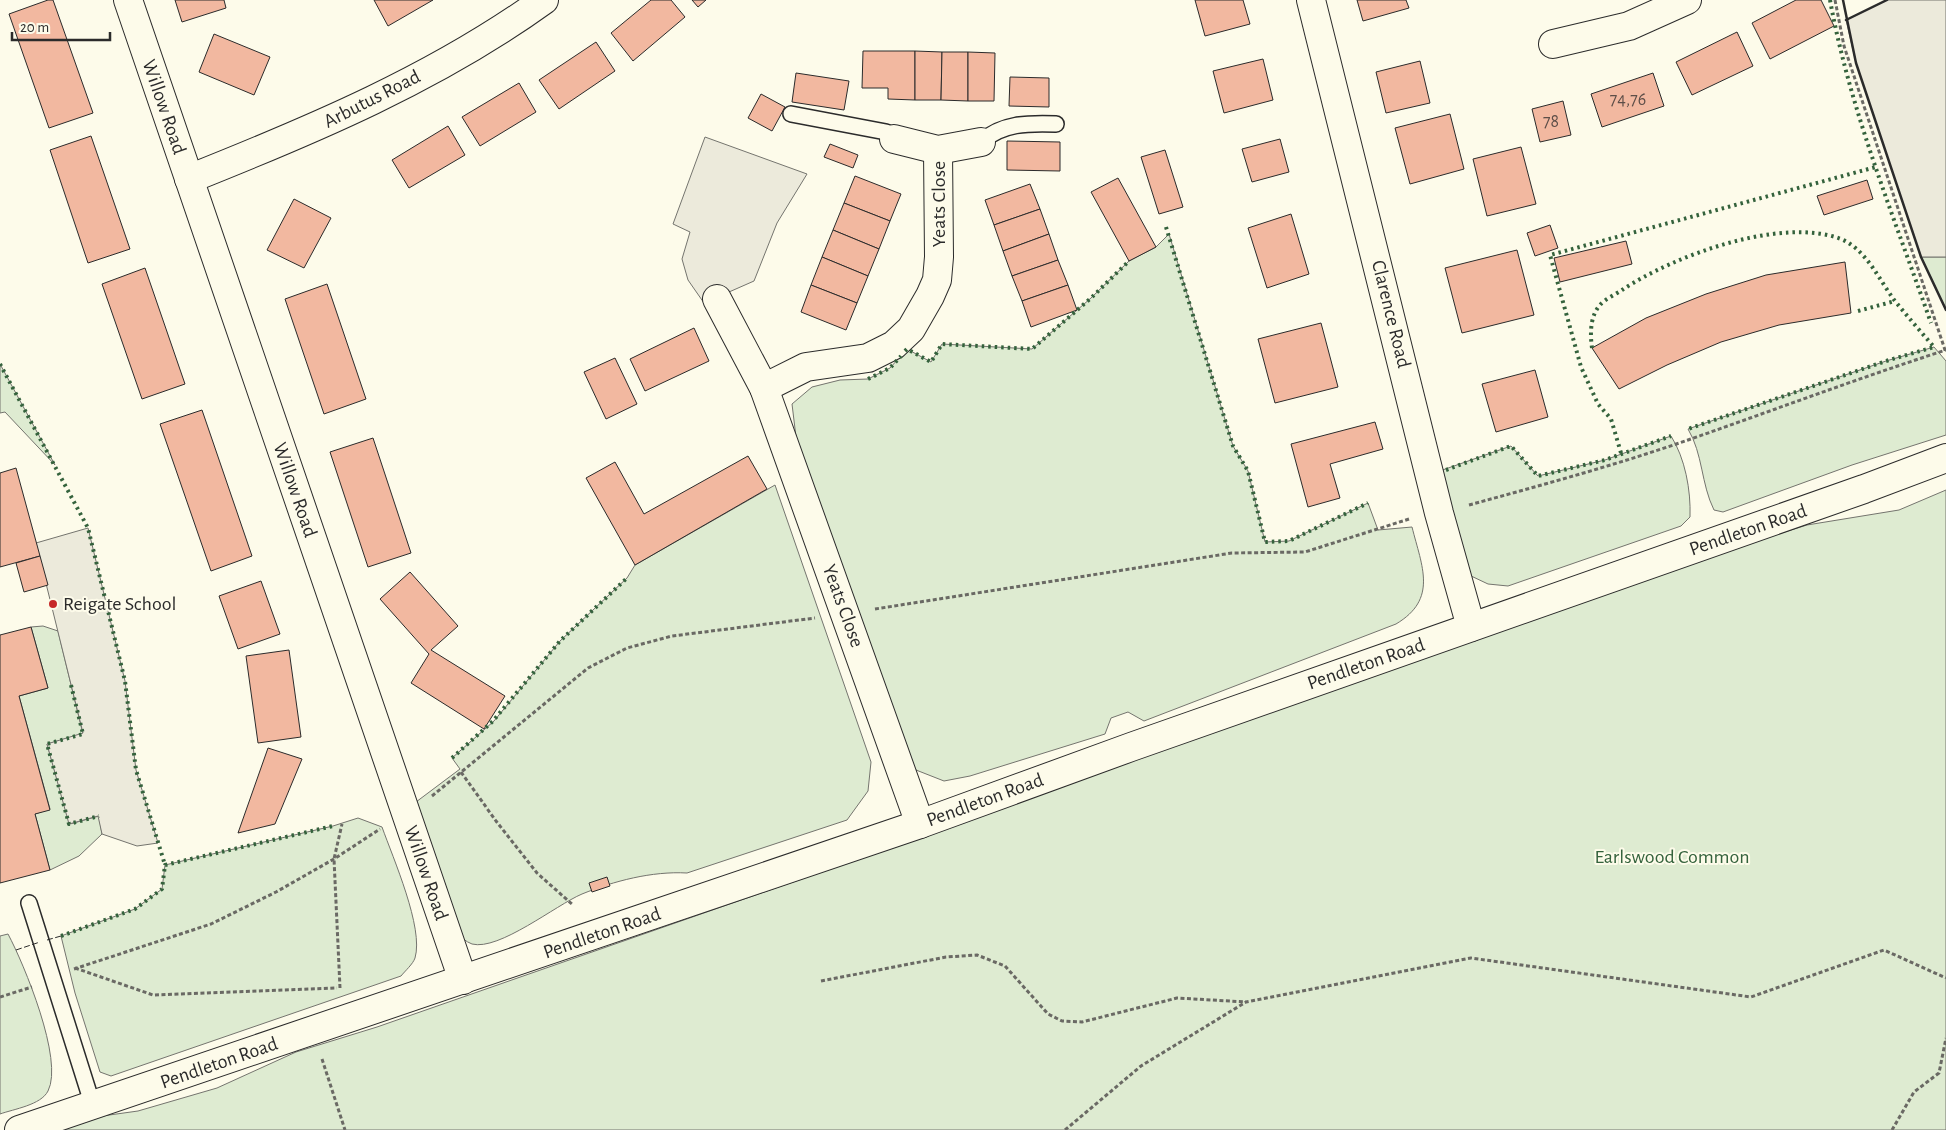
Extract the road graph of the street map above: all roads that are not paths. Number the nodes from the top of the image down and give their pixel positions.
1 (128, 0) edge
2 (544, 0) edge
3 (1311, 0) edge
4 (1687, 0) edge
5 (1553, 44) dead end
6 (791, 114) dead end
7 (1056, 124) dead end
8 (894, 139) joint
9 (980, 142) joint
10 (938, 150) junction
11 (189, 179) junction
12 (717, 299) dead end
13 (764, 388) junction
14 (1946, 458) edge
15 (1471, 627) junction
16 (920, 824) junction
17 (29, 903) dead end
18 (463, 980) junction
19 (92, 1106) junction
20 (19, 1130) edge

1 - 11 street, Willow Road
2 - 11 street, Arbutus Road
3 - 15 street, Clarence Road
4 - 5 street
6 - 8 lane
7 - 9 lane
8 - 10 street, Yeats Close
9 - 10 street, Yeats Close
10 - 13 street, Yeats Close
11 - 18 street, Willow Road
12 - 13 street, Yeats Close
13 - 16 street, Yeats Close
14 - 15 street, Pendleton Road
15 - 16 street, Pendleton Road
16 - 18 street, Pendleton Road
17 - 19 lane
18 - 19 street, Pendleton Road
19 - 20 street, Pendleton Road

